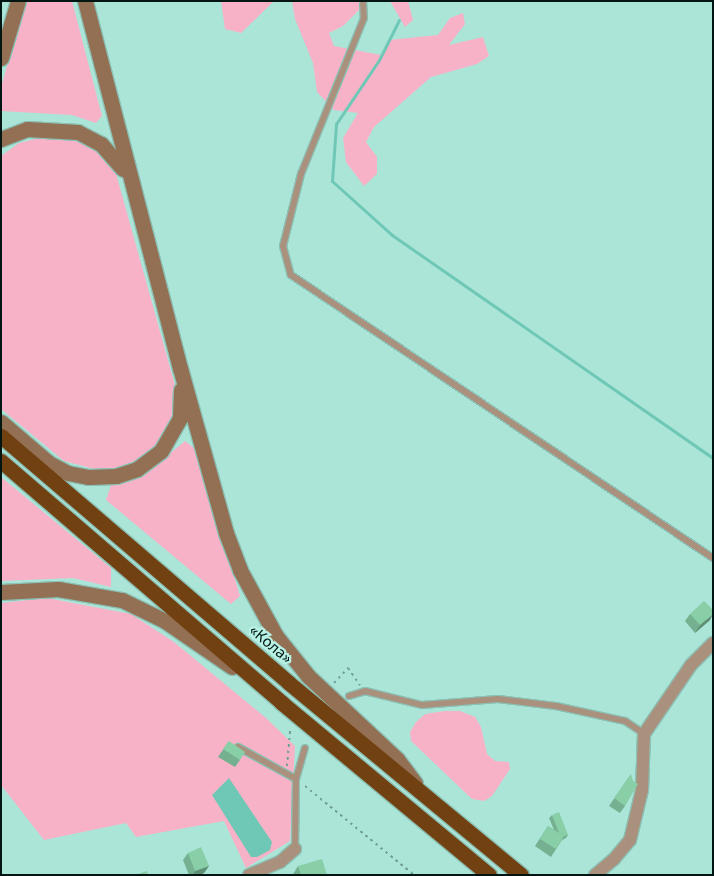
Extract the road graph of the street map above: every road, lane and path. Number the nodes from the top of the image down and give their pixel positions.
1 (18, 1) edge
2 (85, 1) edge
3 (363, 1) edge
4 (1, 58) edge
5 (1, 138) edge
6 (130, 184) junction
7 (180, 368) junction
8 (1, 422) edge
9 (1, 436) edge
10 (1, 461) edge
11 (713, 558) edge
12 (1, 592) edge
13 (713, 643) edge
14 (336, 682) dead end
15 (365, 692) junction
16 (349, 696) dead end
17 (282, 703) junction
18 (290, 728) dead end
19 (644, 734) junction
20 (230, 743) edge
21 (305, 748) dead end
22 (287, 774) junction
23 (296, 779) junction
24 (425, 796) junction
25 (295, 850) joint
26 (250, 875) edge
27 (414, 875) edge
28 (489, 875) edge
29 (521, 875) edge
30 (595, 875) edge

1 - 4 main road
2 - 6 main road
3 - 11 lane
5 - 6 main road
6 - 7 main road
7 - 8 main road
7 - 24 main road
9 - 24 highway, «Кола»
10 - 17 highway
12 - 17 main road
13 - 19 street
14 - 15 path
15 - 16 lane
15 - 19 lane
17 - 28 highway
18 - 22 path
19 - 30 street
20 - 22 lane
21 - 23 lane
22 - 23 lane
23 - 25 lane
23 - 27 path
24 - 29 highway, «Кола»
25 - 26 street

